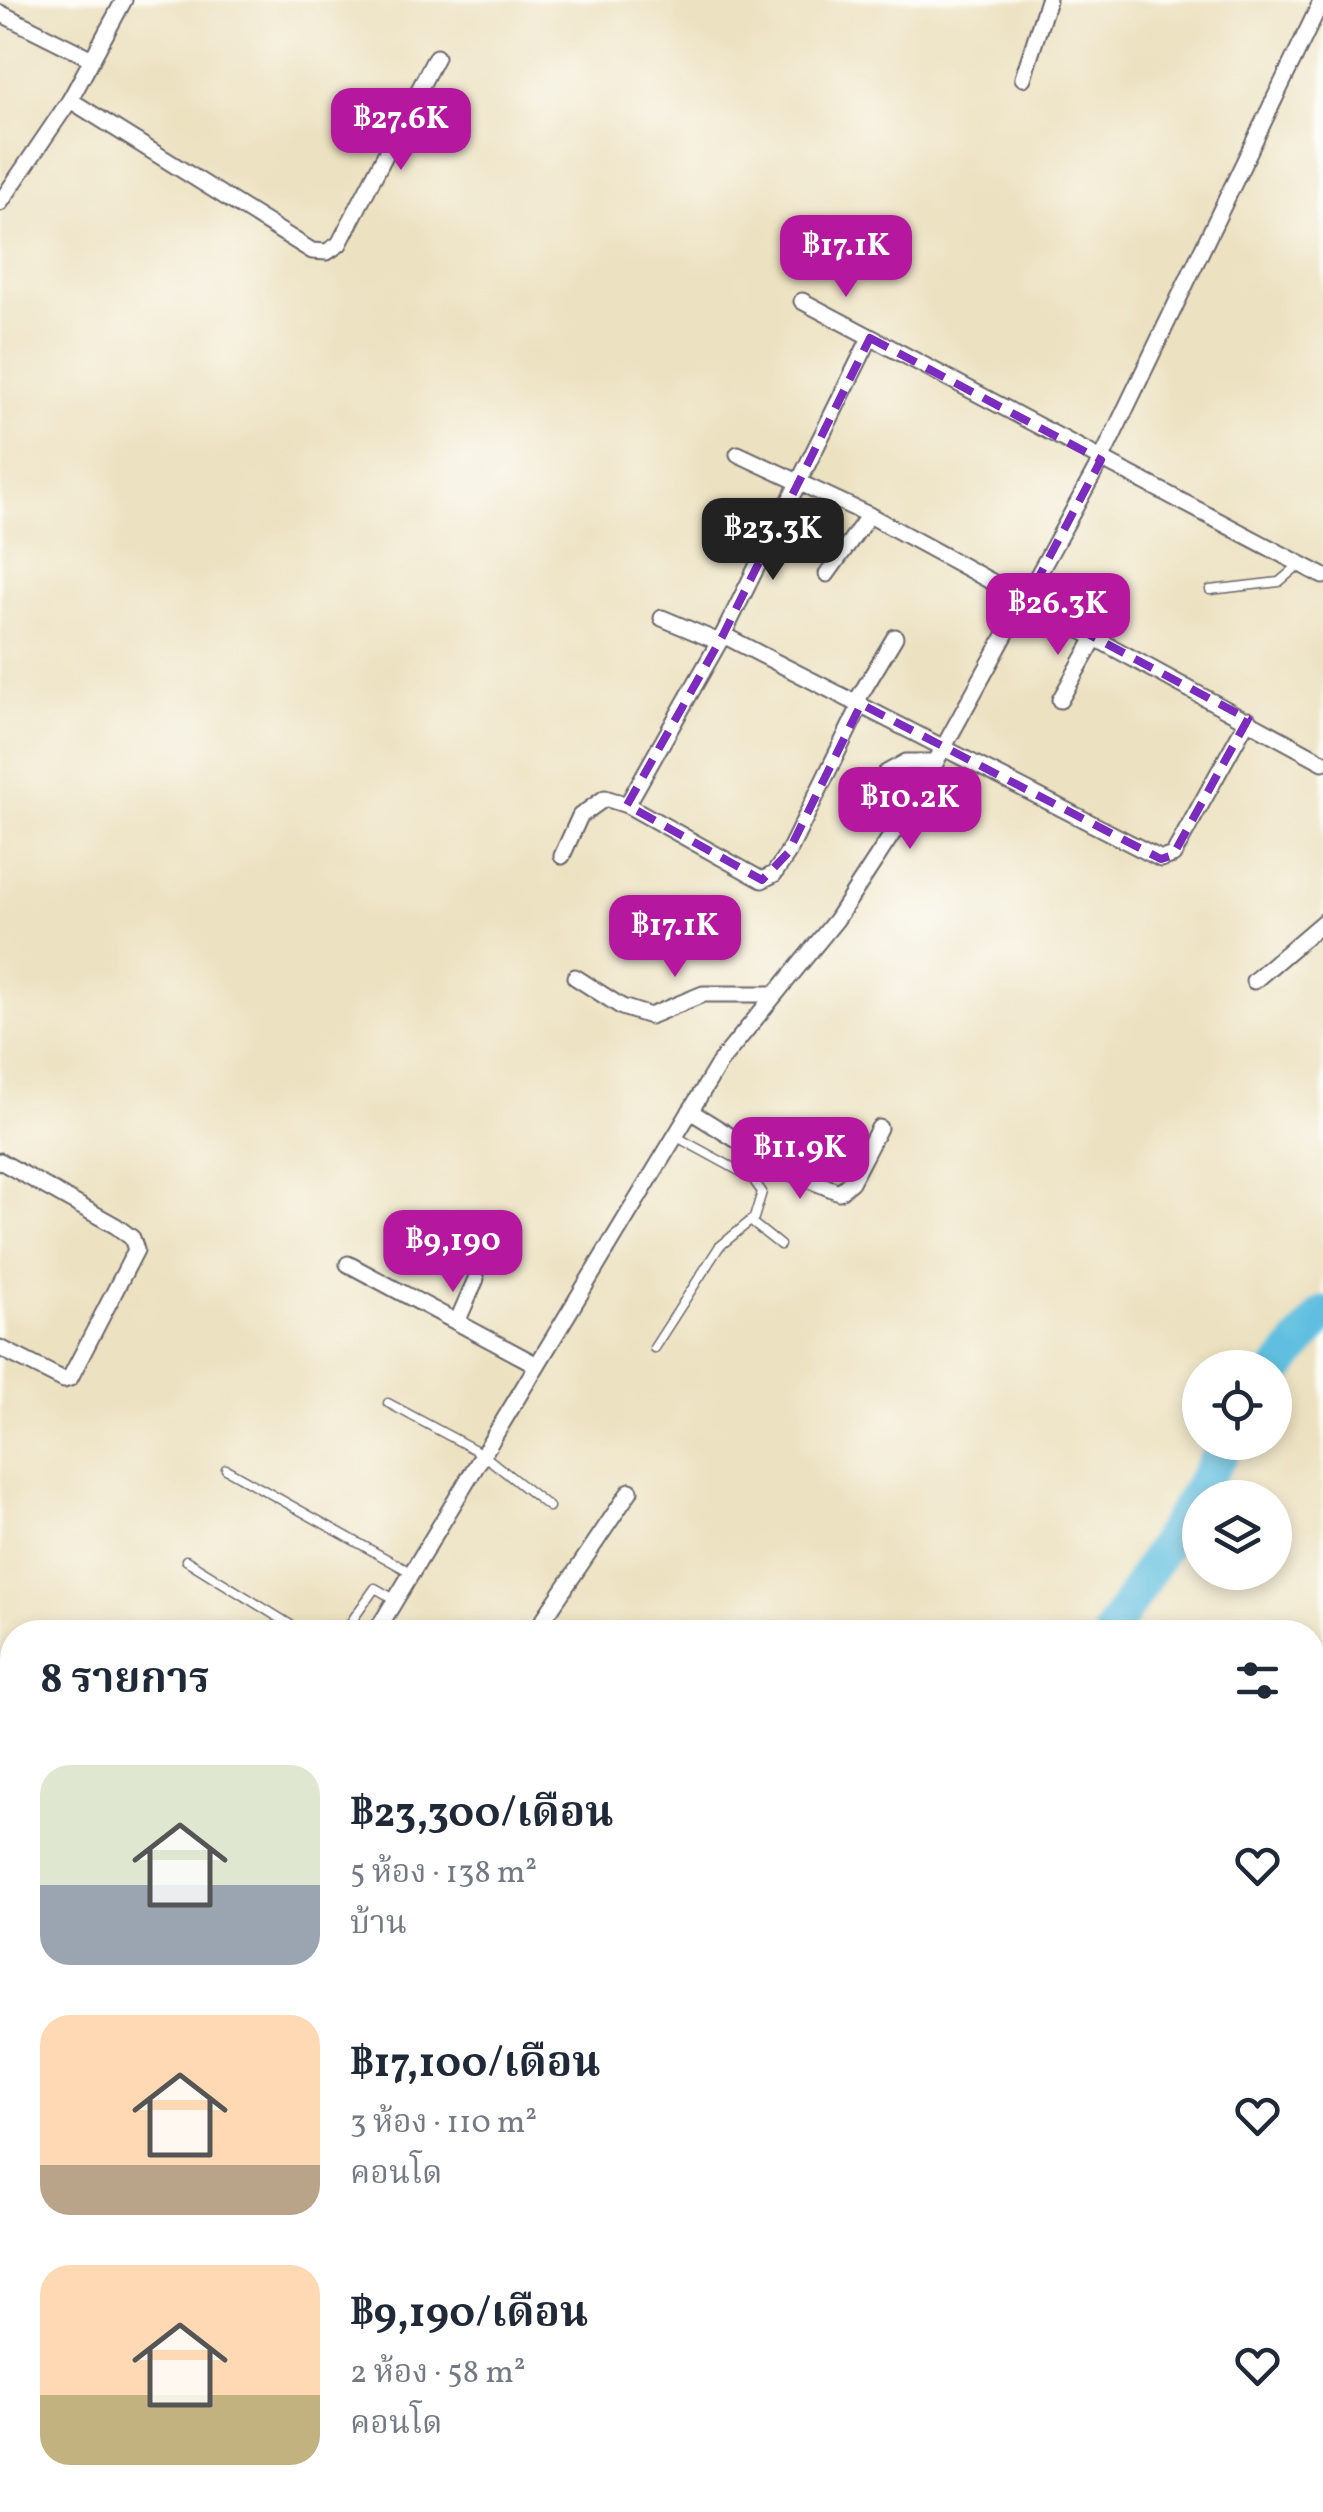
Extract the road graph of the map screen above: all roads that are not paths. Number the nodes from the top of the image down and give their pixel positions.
1 (124, 0) edge
2 (1048, 0) edge
3 (1322, 0) edge
4 (0, 13) edge
5 (436, 57) dead end
6 (92, 59) junction
7 (1022, 78) dead end
8 (70, 100) junction
9 (0, 175) edge
10 (5, 198) edge
11 (802, 301) dead end
12 (870, 338) junction
13 (738, 454) dead end
14 (1101, 460) junction
15 (798, 481) junction
16 (869, 515) junction
17 (1300, 564) junction
18 (827, 574) dead end
19 (1323, 576) edge
20 (1210, 590) dead end
21 (1026, 601) junction
22 (662, 618) dead end
23 (894, 636) dead end
24 (1095, 638) junction
25 (721, 639) junction
26 (1060, 700) dead end
27 (858, 703) junction
28 (1248, 719) junction
29 (940, 754) junction
30 (1323, 762) edge
31 (628, 805) junction
32 (897, 830) junction
33 (562, 856) dead end
34 (1323, 922) edge
35 (575, 977) dead end
36 (1254, 981) dead end
37 (772, 994) junction
38 (690, 1111) junction
39 (879, 1128) dead end
40 (675, 1136) junction
41 (0, 1160) edge
42 (750, 1221) junction
43 (780, 1245) dead end
44 (348, 1264) dead end
45 (476, 1279) dead end
46 (457, 1322) junction
47 (0, 1348) edge
48 (654, 1348) dead end
49 (536, 1365) junction
50 (388, 1402) dead end
51 (480, 1454) junction
52 (226, 1469) dead end
53 (630, 1490) dead end
54 (549, 1507) dead end
55 (186, 1560) dead end
56 (412, 1573) junction
57 (396, 1600) junction
58 (283, 1620) edge
59 (352, 1620) edge
60 (384, 1620) edge
61 (543, 1620) edge

1 - 6 street
2 - 7 street
3 - 14 street
4 - 6 street
5 - 8 street
6 - 8 street
8 - 10 street
9 - 10 lane
11 - 12 street
12 - 14 street
12 - 15 street
13 - 15 street
14 - 17 street
14 - 21 street
15 - 16 street
15 - 25 street
16 - 18 street
16 - 21 street
17 - 19 street
17 - 20 lane
21 - 24 street
21 - 29 street
22 - 25 street
23 - 27 street
24 - 26 street
24 - 28 street
25 - 27 street
25 - 31 street
27 - 29 street
27 - 31 street
28 - 29 street
28 - 30 street
29 - 32 street
29 - 32 street
31 - 33 street
32 - 37 street
34 - 36 street
35 - 37 street
37 - 38 street
38 - 39 street
38 - 40 street
40 - 42 lane
40 - 49 street
41 - 47 street
42 - 43 lane
42 - 48 lane
44 - 46 street
45 - 46 street
46 - 49 street
49 - 51 street
50 - 51 lane
51 - 54 lane
51 - 56 street
52 - 56 lane
53 - 61 street
55 - 58 lane
56 - 57 street
57 - 59 lane
57 - 60 street

